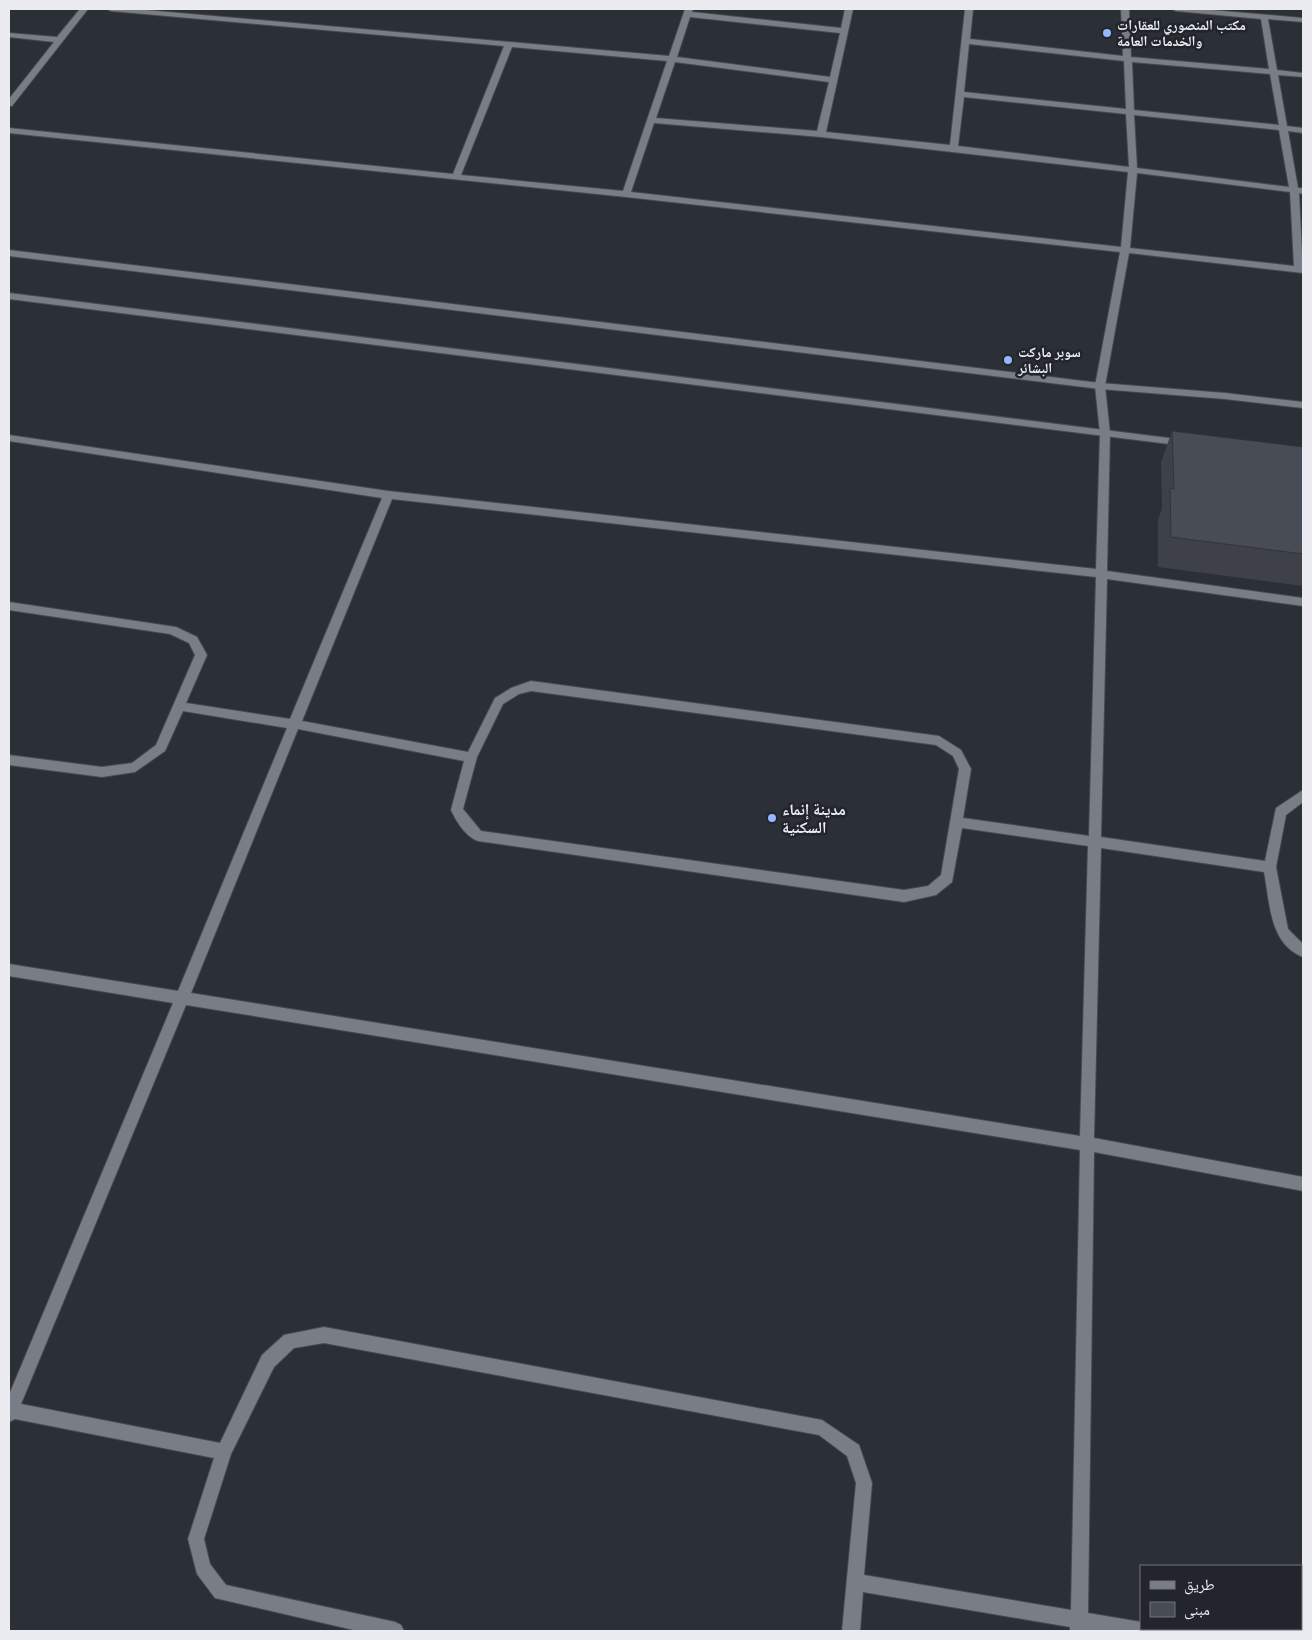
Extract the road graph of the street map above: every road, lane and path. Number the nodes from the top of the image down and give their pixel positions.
1 (84, 9) edge
2 (110, 9) edge
3 (849, 9) edge
4 (968, 9) edge
5 (1125, 9) edge
6 (1176, 9) edge
7 (689, 11) edge
8 (1264, 16) junction
9 (1303, 20) edge
10 (845, 30) junction
11 (9, 35) edge
12 (59, 40) junction
13 (965, 41) junction
14 (509, 44) junction
15 (673, 59) junction
16 (1128, 59) junction
17 (1274, 72) junction
18 (1303, 74) edge
19 (834, 80) junction
20 (960, 94) junction
21 (9, 104) edge
22 (1130, 113) junction
23 (652, 120) junction
24 (1283, 128) junction
25 (1303, 130) edge
26 (9, 131) edge
27 (821, 134) junction
28 (954, 148) junction
29 (1133, 169) junction
30 (456, 176) junction
31 (1299, 190) edge
32 (626, 194) junction
33 (1126, 250) junction
34 (9, 253) edge
35 (1301, 269) edge
36 (9, 296) edge
37 (1100, 386) junction
38 (1303, 405) edge
39 (1105, 433) junction
40 (9, 438) edge
41 (1194, 444) edge
42 (388, 495) junction
43 (1101, 574) junction
44 (1303, 602) edge
45 (9, 606) edge
46 (179, 706) junction
47 (294, 724) junction
48 (471, 757) junction
49 (9, 760) edge
50 (1303, 796) edge
51 (956, 822) junction
52 (1094, 841) junction
53 (1270, 867) junction
54 (1303, 951) edge
55 (9, 970) edge
56 (182, 998) junction
57 (1088, 1144) junction
58 (1303, 1184) edge
59 (9, 1411) edge
60 (224, 1452) junction
61 (855, 1582) junction
62 (1079, 1626) edge
63 (394, 1631) edge
64 (851, 1631) edge
65 (1142, 1631) edge

1 - 12 street
2 - 14 street
3 - 10 street
4 - 13 street
5 - 16 street
6 - 8 street
7 - 10 street
7 - 15 street
8 - 9 street
8 - 17 street
10 - 19 street
11 - 12 street
12 - 21 street
13 - 16 street
13 - 20 street
14 - 15 street
14 - 30 street
15 - 19 street
15 - 23 street
16 - 17 street
16 - 22 street
17 - 18 street
17 - 24 street
19 - 27 street
20 - 22 street
20 - 28 street
22 - 24 street
22 - 29 street
23 - 27 street
23 - 32 street
24 - 25 street
24 - 31 street
26 - 30 street
27 - 28 street
28 - 29 street
29 - 31 street
29 - 33 street
30 - 32 street
31 - 35 street
32 - 33 street
33 - 35 street
33 - 37 street
34 - 37 street
36 - 39 street
37 - 38 street
37 - 39 street
39 - 41 street
39 - 43 street
40 - 42 street
42 - 43 street
42 - 47 street
43 - 44 street
43 - 52 street
45 - 46 street
46 - 47 street
46 - 49 street
47 - 48 street
47 - 56 street
48 - 51 street
48 - 51 street
50 - 53 street
51 - 52 street
52 - 53 street
52 - 57 street
53 - 54 street
55 - 56 street
56 - 57 street
56 - 59 street
57 - 58 street
57 - 62 street
59 - 60 street
60 - 61 street
60 - 63 street
61 - 62 street
61 - 64 street
62 - 65 street

